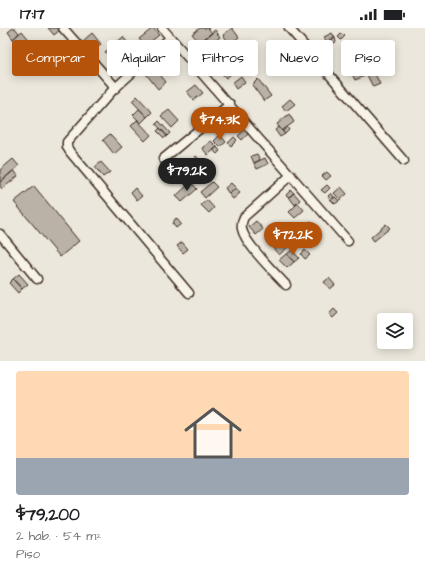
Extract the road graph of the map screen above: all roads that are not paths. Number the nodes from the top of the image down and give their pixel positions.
1 (63, 28) edge
2 (162, 28) edge
3 (289, 28) edge
4 (170, 38) junction
5 (116, 88) junction
6 (230, 104) junction
7 (163, 159) dead end
8 (404, 161) dead end
9 (291, 175) junction
10 (0, 234) edge
11 (348, 241) dead end
12 (37, 279) dead end
13 (286, 285) dead end
14 (189, 293) dead end

1 - 5 street
2 - 4 street
3 - 8 street
4 - 5 street
4 - 6 street
5 - 14 street
6 - 7 street
6 - 9 street
9 - 11 street
9 - 13 street
10 - 12 street

